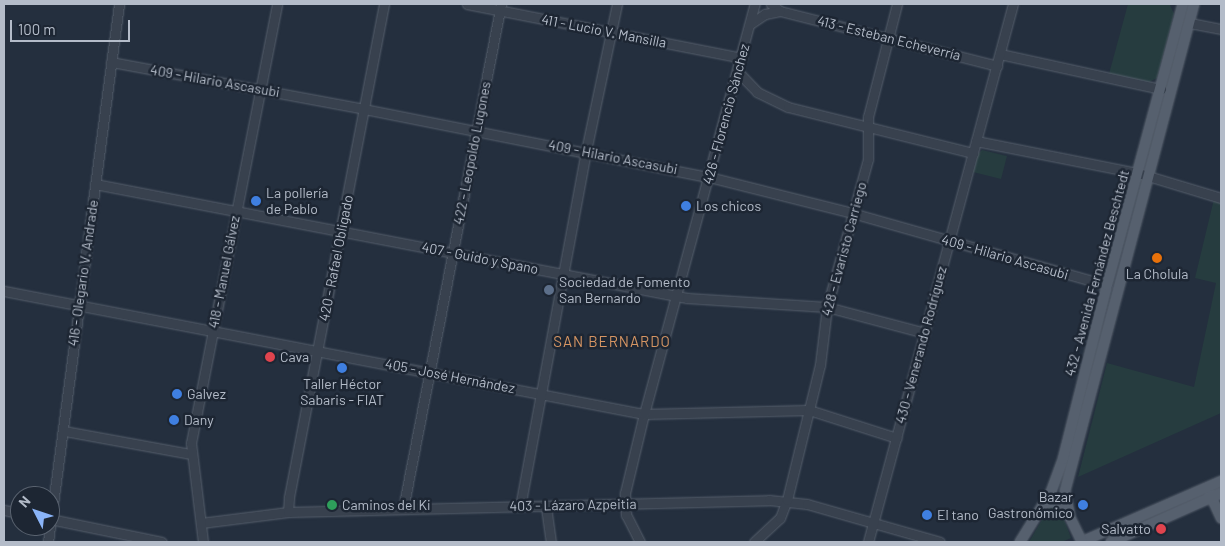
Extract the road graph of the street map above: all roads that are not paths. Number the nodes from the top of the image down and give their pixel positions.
1 (119, 4) edge
2 (277, 4) edge
3 (384, 4) edge
4 (467, 4) edge
5 (617, 4) edge
6 (755, 4) edge
7 (771, 4) edge
8 (897, 4) edge
9 (1014, 4) edge
10 (1183, 4) edge
11 (1194, 4) edge
12 (500, 7) edge
13 (780, 11) junction
14 (1190, 22) junction
15 (750, 24) junction
16 (1221, 28) edge
17 (612, 33) junction
18 (887, 38) junction
19 (1000, 54) junction
20 (742, 58) junction
21 (111, 62) junction
22 (997, 66) junction
23 (738, 72) junction
24 (1161, 89) junction
25 (260, 90) junction
26 (364, 109) junction
27 (866, 125) junction
28 (476, 130) junction
29 (976, 141) junction
30 (586, 151) junction
31 (973, 153) junction
32 (1142, 175) junction
33 (709, 177) junction
34 (95, 184) junction
35 (1221, 198) edge
36 (236, 211) junction
37 (852, 213) junction
38 (341, 231) junction
39 (949, 241) junction
40 (452, 253) junction
41 (565, 275) junction
42 (1107, 285) junction
43 (4, 291) edge
44 (676, 296) junction
45 (78, 306) junction
46 (828, 307) junction
47 (212, 332) junction
48 (925, 333) junction
49 (317, 352) junction
50 (430, 372) junction
51 (540, 393) junction
52 (809, 410) junction
53 (644, 414) junction
54 (64, 431) junction
55 (897, 438) junction
56 (191, 454) junction
57 (1221, 480) edge
58 (56, 486) edge
59 (1207, 487) junction
60 (1217, 495) edge
61 (786, 500) junction
62 (1044, 503) junction
63 (625, 505) junction
64 (520, 507) junction
65 (546, 507) junction
66 (1067, 507) junction
67 (403, 509) junction
68 (288, 512) junction
69 (1221, 518) edge
70 (60, 521) edge
71 (874, 522) junction
72 (201, 523) junction
73 (162, 542) edge
74 (204, 542) edge
75 (551, 542) edge
76 (640, 542) edge
77 (754, 542) edge
78 (868, 542) edge
79 (940, 542) edge
80 (1020, 542) edge
81 (1082, 542) edge
82 (1110, 542) edge

1 - 21 street, 416 - Olegario V. Andrade
2 - 25 street, 418 - Manuel Gálvez
3 - 26 street, 420 - Rafael Obligado
4 - 12 street, 411 - Lucio V. Mansilla
5 - 17 street
6 - 15 street, 426 - Florencio Sánchez
7 - 13 street, 413 - Esteban Echeverría
8 - 18 street, 428 - Evaristo Carriego
9 - 19 street, 430 - Venerando Rodríguez
10 - 24 main road, 432 - Avenida Fernández Beschtedt
11 - 14 main road, 432 - Avenida Fernández Beschtedt
12 - 17 street, 411 - Lucio V. Mansilla
12 - 28 street, 422 - Leopoldo Lugones
13 - 15 street
13 - 18 street, 413 - Esteban Echeverría
14 - 16 street
14 - 32 main road, 432 - Avenida Fernández Beschtedt
15 - 20 street, 426 - Florencio Sánchez
17 - 20 street, 411 - Lucio V. Mansilla
17 - 30 street
18 - 22 street, 413 - Esteban Echeverría
18 - 27 street, 428 - Evaristo Carriego
19 - 22 street, 430 - Venerando Rodríguez
19 - 24 street
20 - 23 street, 426 - Florencio Sánchez
21 - 25 street, 409 - Hilario Ascasubi
21 - 34 street, 416 - Olegario V. Andrade
22 - 29 street, 430 - Venerando Rodríguez
23 - 27 street
23 - 33 street, 426 - Florencio Sánchez
24 - 32 main road, 432 - Avenida Fernández Beschtedt
25 - 26 street, 409 - Hilario Ascasubi
25 - 36 street, 418 - Manuel Gálvez
26 - 28 street, 409 - Hilario Ascasubi
26 - 38 street, 420 - Rafael Obligado
27 - 31 street
27 - 37 street, 428 - Evaristo Carriego
28 - 30 street, 409 - Hilario Ascasubi
28 - 40 street, 422 - Leopoldo Lugones
29 - 31 street, 430 - Venerando Rodríguez
29 - 32 street
30 - 33 street, 409 - Hilario Ascasubi
30 - 41 street
31 - 39 street, 430 - Venerando Rodríguez
32 - 35 street
32 - 42 main road, 432 - Avenida Fernández Beschtedt
32 - 66 main road, 432 - Avenida Fernández Beschtedt
33 - 37 street, 409 - Hilario Ascasubi
33 - 44 street, 426 - Florencio Sánchez
34 - 36 street, 407 - Guido y Spano
34 - 45 street, 416 - Olegario V. Andrade
36 - 38 street, 407 - Guido y Spano
36 - 47 street, 418 - Manuel Gálvez
37 - 39 street, 409 - Hilario Ascasubi
37 - 46 street, 428 - Evaristo Carriego
38 - 40 street, 407 - Guido y Spano
38 - 49 street, 420 - Rafael Obligado
39 - 42 street, 409 - Hilario Ascasubi
39 - 48 street, 430 - Venerando Rodríguez
40 - 41 street, 407 - Guido y Spano
40 - 50 street, 422 - Leopoldo Lugones
41 - 44 street, 407 - Guido y Spano
41 - 51 street
42 - 62 main road, 432 - Avenida Fernández Beschtedt
43 - 45 street, 405 - José Hernández
44 - 46 street, 407 - Guido y Spano
44 - 53 street, 426 - Florencio Sánchez
45 - 47 street, 405 - José Hernández
45 - 54 street, 416 - Olegario V. Andrade
46 - 48 street, 407 - Guido y Spano
46 - 52 street, 428 - Evaristo Carriego
47 - 49 street, 405 - José Hernández
47 - 56 street, 418 - Manuel Gálvez
48 - 55 street, 430 - Venerando Rodríguez
49 - 50 street, 405 - José Hernández
49 - 68 street, 420 - Rafael Obligado
50 - 51 street, 405 - José Hernández
50 - 67 street, 422 - Leopoldo Lugones
51 - 53 street, 405 - José Hernández
51 - 64 street
52 - 53 street, 405 - José Hernández
52 - 55 street, 405 - José Hernández
52 - 61 street, 428 - Evaristo Carriego
53 - 63 street, 426 - Florencio Sánchez
54 - 56 street
54 - 58 street, 416 - Olegario V. Andrade
55 - 71 street, 430 - Venerando Rodríguez
56 - 72 street, 418 - Manuel Gálvez
57 - 59 main road
59 - 60 main road
59 - 81 main road
60 - 69 main road
60 - 82 main road
61 - 63 street, 403 - Lázaro Azpeitia
61 - 71 street, 403 - Lázaro Azpeitia
61 - 77 street, 428 - Evaristo Carriego
62 - 66 main road
62 - 80 main road, 432 - Avenida Fernández Beschtedt
63 - 65 street, 403 - Lázaro Azpeitia
63 - 76 street, 426 - Florencio Sánchez
64 - 65 street, 403 - Lázaro Azpeitia
64 - 67 street, 403 - Lázaro Azpeitia
65 - 75 street
66 - 81 main road, 432 - Avenida Fernández Beschtedt
67 - 68 street, 403 - Lázaro Azpeitia
68 - 72 street, 403 - Lázaro Azpeitia
70 - 73 street
71 - 78 street, 430 - Venerando Rodríguez
71 - 79 street, 403 - Lázaro Azpeitia
72 - 74 street, 418 - Manuel Gálvez

